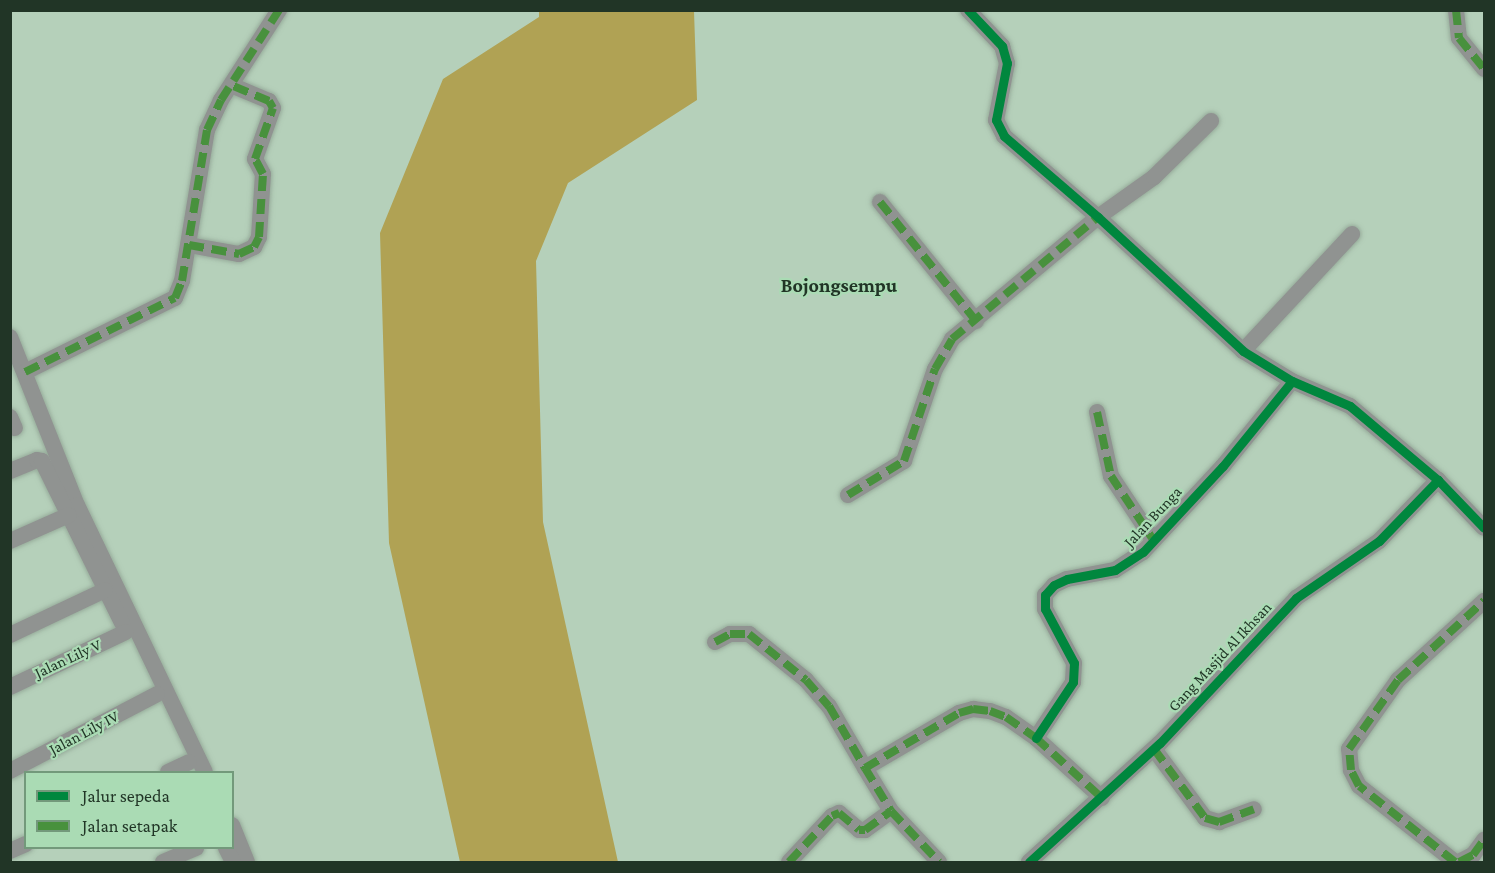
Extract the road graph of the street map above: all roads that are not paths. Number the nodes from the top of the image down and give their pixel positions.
1 (279, 10) edge
2 (968, 10) edge
3 (1456, 10) edge
4 (1485, 69) edge
5 (231, 85) junction
6 (1211, 122) dead end
7 (880, 202) dead end
8 (1098, 217) junction
9 (1352, 234) dead end
10 (189, 245) junction
11 (976, 321) junction
12 (10, 337) edge
13 (1243, 351) junction
14 (26, 372) junction
15 (1292, 381) junction
16 (1097, 412) dead end
17 (10, 471) edge
18 (1438, 480) junction
19 (848, 495) dead end
20 (69, 515) junction
21 (1485, 528) edge
22 (1152, 538) junction
23 (10, 541) edge
24 (105, 590) junction
25 (1485, 601) edge
26 (126, 632) junction
27 (10, 635) edge
28 (715, 642) dead end
29 (10, 687) edge
30 (157, 694) junction
31 (1036, 738) junction
32 (1154, 749) junction
33 (191, 767) edge
34 (865, 768) junction
35 (10, 771) edge
36 (173, 771) edge
37 (205, 771) edge
38 (1102, 798) junction
39 (1254, 809) dead end
40 (891, 810) junction
41 (234, 830) edge
42 (1485, 840) edge
43 (24, 845) edge
44 (194, 849) edge
45 (10, 851) edge
46 (931, 859) edge
47 (164, 862) edge
48 (247, 862) edge
49 (789, 862) edge
50 (1029, 862) edge
51 (1457, 862) edge

1 - 5 street
2 - 8 street
3 - 4 street
5 - 10 street
5 - 10 street
6 - 8 street
7 - 11 street
8 - 11 street
8 - 13 street
9 - 13 street
10 - 14 street
11 - 19 street
12 - 14 street
13 - 15 street
14 - 37 street
15 - 18 street
15 - 22 street, Jalan Bunga
16 - 22 street, Jalan Bunga
17 - 20 street
18 - 21 street
18 - 32 street, Gang Masjid Al Ikhsan
20 - 23 street
20 - 24 street
22 - 31 street, Jalan Bunga
24 - 26 street
24 - 27 street
25 - 51 street
26 - 29 street, Jalan Lily V
26 - 30 street
28 - 34 street
30 - 33 street
30 - 35 street, Jalan Lily IV
31 - 34 street
31 - 38 street
32 - 38 street, Gang Masjid Al Ikhsan
32 - 39 street
33 - 36 street
34 - 40 street
38 - 50 street, Gang Masjid Al Ikhsan
40 - 46 street
40 - 49 street
41 - 48 street
42 - 51 street
43 - 45 street
44 - 47 street

